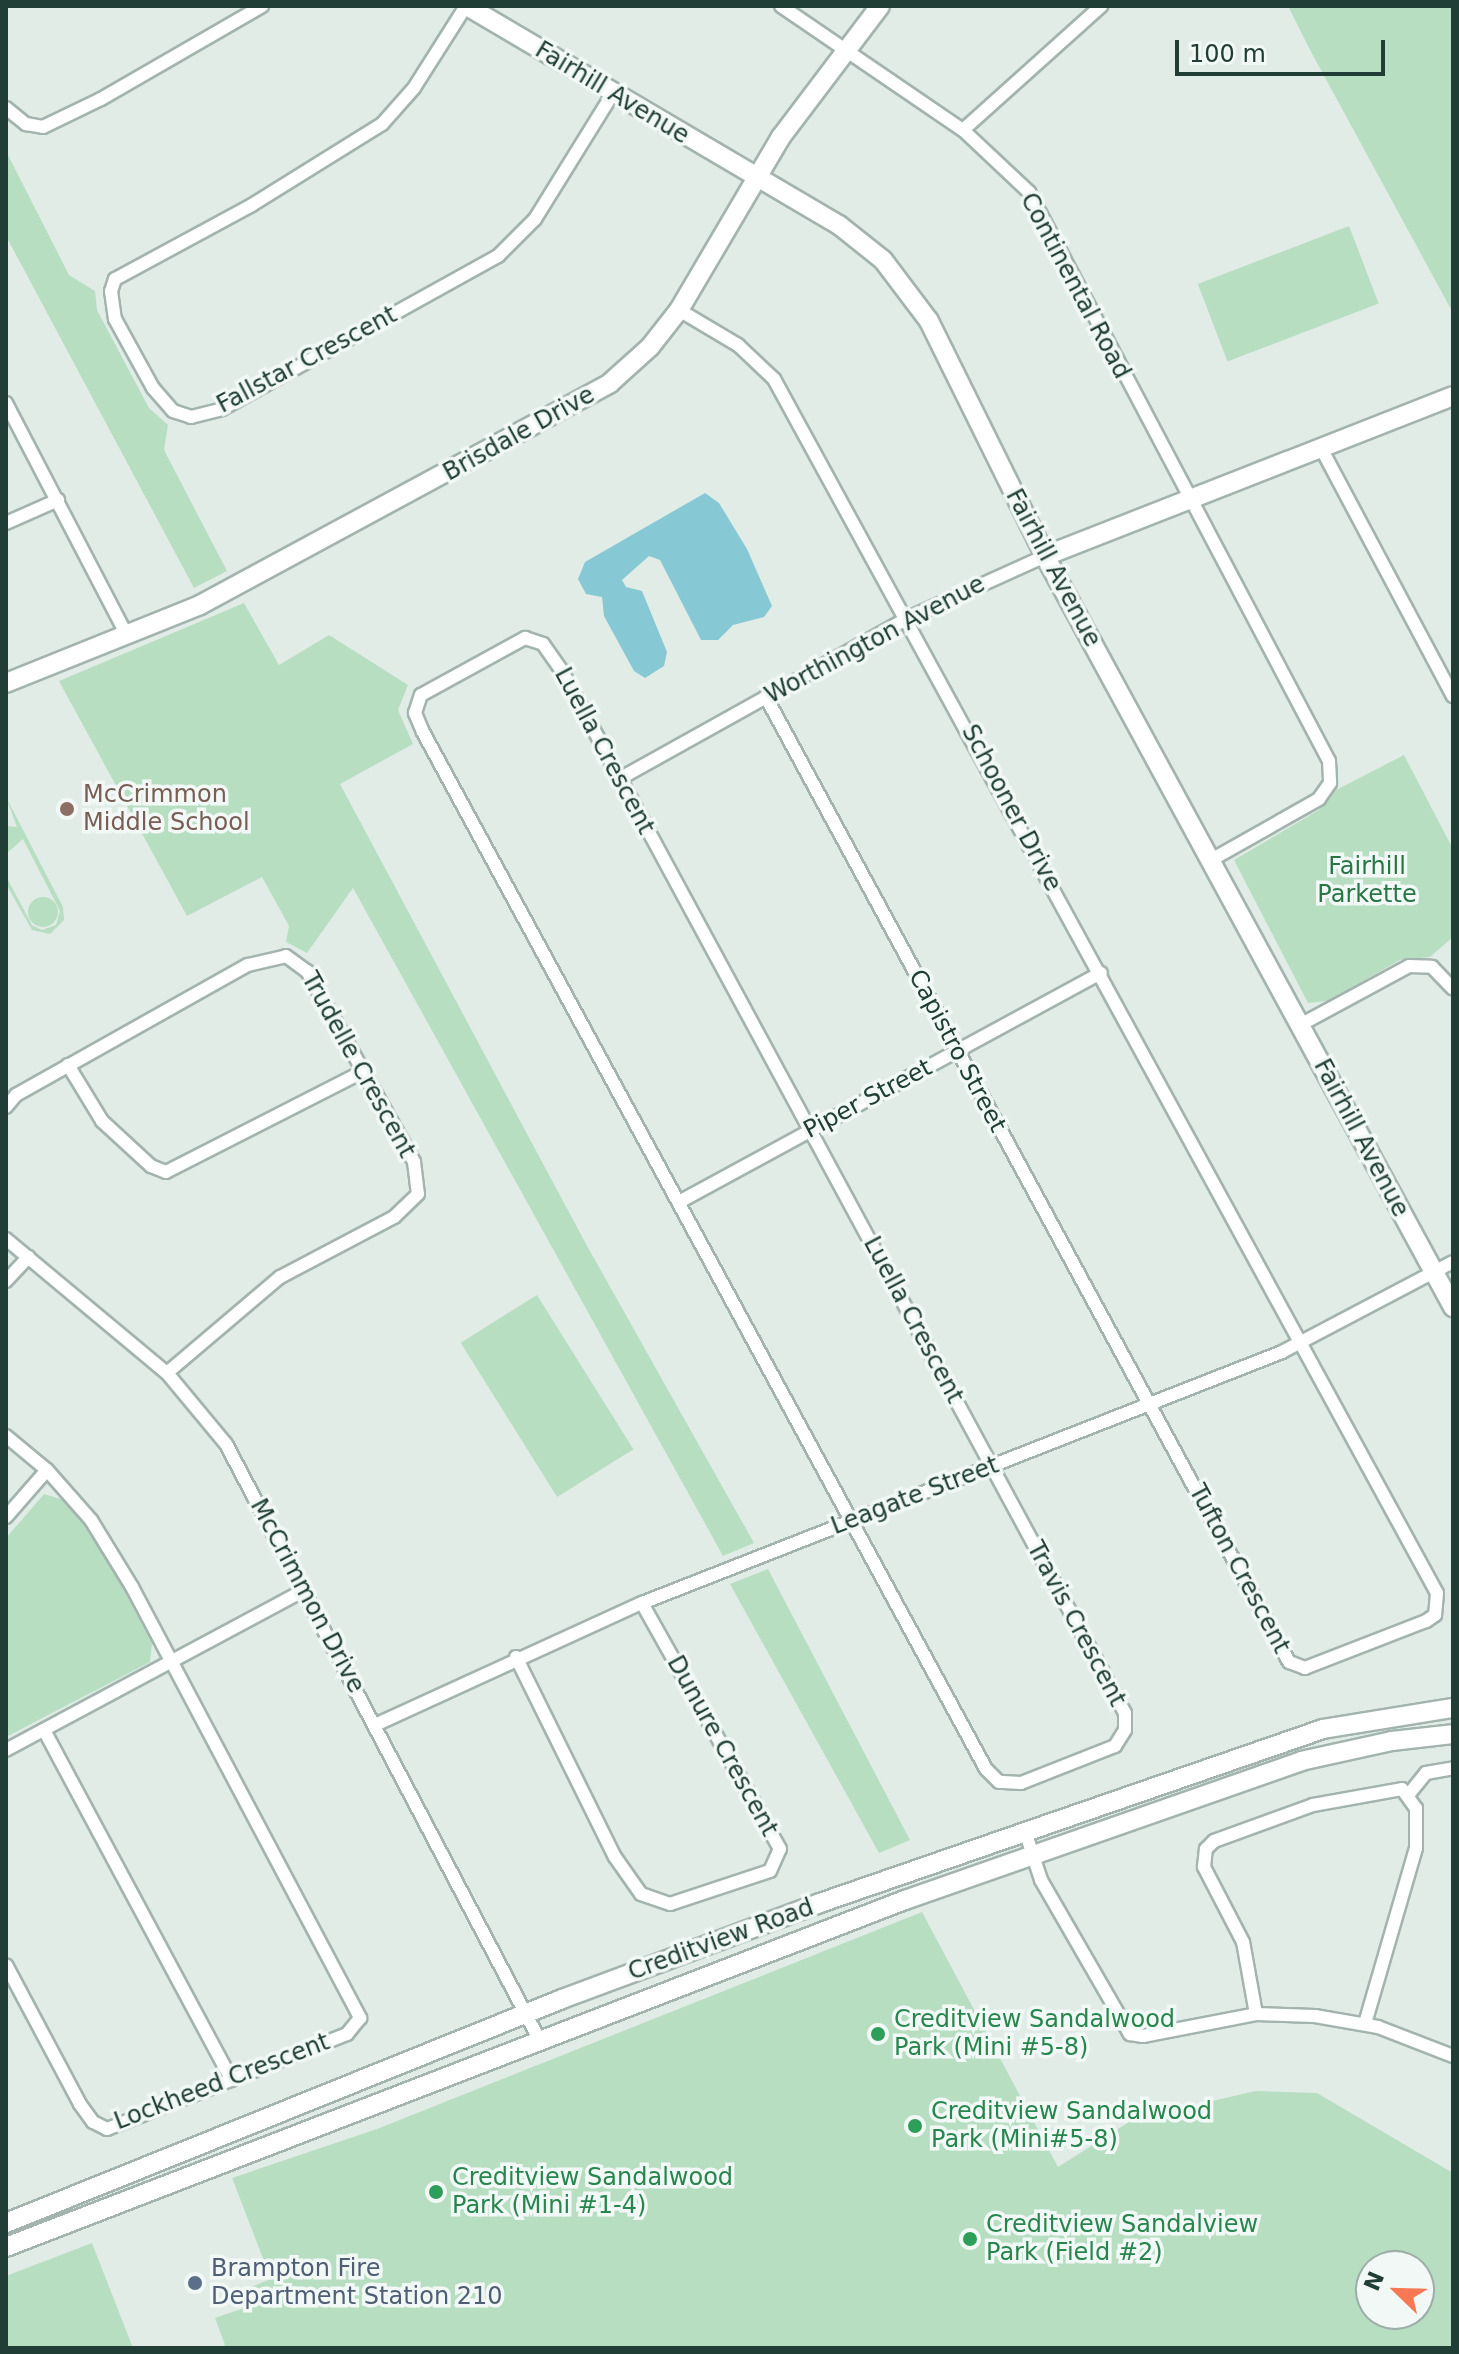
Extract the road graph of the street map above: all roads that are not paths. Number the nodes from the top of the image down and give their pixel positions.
1 (262, 6) edge
2 (466, 6) edge
3 (781, 6) edge
4 (880, 6) edge
5 (1101, 6) edge
6 (846, 47) junction
7 (613, 93) junction
8 (6, 108) edge
9 (963, 130) junction
10 (756, 180) junction
11 (679, 310) junction
12 (1453, 396) edge
13 (6, 403) edge
14 (1321, 448) junction
15 (58, 500) junction
16 (1190, 500) junction
17 (6, 523) edge
18 (1045, 556) junction
19 (908, 618) junction
20 (127, 635) junction
21 (6, 683) edge
22 (1453, 696) edge
23 (766, 697) junction
24 (619, 779) junction
25 (1211, 860) junction
26 (1101, 973) junction
27 (1453, 989) edge
28 (1300, 1025) junction
29 (957, 1051) junction
30 (68, 1065) junction
31 (364, 1071) junction
32 (6, 1107) edge
33 (810, 1130) junction
34 (679, 1202) junction
35 (6, 1239) edge
36 (28, 1257) junction
37 (1453, 1262) edge
38 (1434, 1273) junction
39 (6, 1281) edge
40 (1453, 1307) edge
41 (1301, 1343) junction
42 (167, 1373) junction
43 (1150, 1405) junction
44 (6, 1436) edge
45 (992, 1466) junction
46 (47, 1470) junction
47 (6, 1517) edge
48 (850, 1520) junction
49 (304, 1590) junction
50 (642, 1603) junction
51 (516, 1657) junction
52 (170, 1663) junction
53 (1453, 1708) edge
54 (375, 1725) junction
55 (44, 1730) junction
56 (1453, 1734) edge
57 (6, 1750) edge
58 (1453, 1768) edge
59 (1409, 1794) junction
60 (1025, 1831) junction
61 (1033, 1855) junction
62 (6, 1965) edge
63 (529, 2014) junction
64 (1256, 2014) junction
65 (1365, 2023) junction
66 (540, 2041) junction
67 (1453, 2056) edge
68 (232, 2080) junction
69 (6, 2223) edge
70 (6, 2247) edge

1 - 8 street
2 - 7 street, Fairhill Avenue
2 - 7 street, Fallstar Crescent
3 - 6 street, Continental Road
4 - 6 street, Brisdale Drive
5 - 9 street
6 - 9 street, Continental Road
6 - 10 street, Brisdale Drive
7 - 10 street, Fairhill Avenue
9 - 16 street, Continental Road
10 - 11 street, Brisdale Drive
10 - 18 street, Fairhill Avenue
11 - 19 street, Schooner Drive
11 - 20 street, Brisdale Drive
12 - 14 street, Worthington Avenue
13 - 15 street
14 - 16 street, Worthington Avenue
14 - 22 street
15 - 17 street
15 - 20 street
16 - 18 street, Worthington Avenue
16 - 25 street, Continental Road
18 - 19 street, Worthington Avenue
18 - 25 street, Fairhill Avenue
19 - 23 street, Worthington Avenue
19 - 26 street, Schooner Drive
20 - 21 street, Brisdale Drive
23 - 24 street, Worthington Avenue
23 - 29 street, Capistro Street
24 - 33 street, Luella Crescent
24 - 34 street, Luella Crescent
25 - 28 street, Fairhill Avenue
26 - 29 street, Piper Street
26 - 41 street, Schooner Drive
27 - 28 street
28 - 38 street, Fairhill Avenue
29 - 33 street, Piper Street
29 - 43 street, Capistro Street
30 - 31 street
30 - 31 street, Trudelle Crescent
30 - 32 street, Trudelle Crescent
31 - 42 street, Trudelle Crescent
33 - 34 street, Piper Street
33 - 45 street, Luella Crescent
34 - 48 street, Luella Crescent
35 - 36 street, McCrimmon Drive
36 - 39 street
36 - 42 street, McCrimmon Drive
37 - 38 street, Leagate Street
38 - 40 street, Fairhill Avenue
38 - 41 street, Leagate Street
41 - 43 street, Leagate Street
41 - 43 street, Tufton Crescent
42 - 49 street, McCrimmon Drive
43 - 45 street, Leagate Street
44 - 46 street
45 - 48 street, Leagate Street
45 - 48 street, Travis Crescent
46 - 47 street
46 - 52 street
48 - 50 street, Leagate Street
49 - 52 street
49 - 54 street, McCrimmon Drive
50 - 51 street, Leagate Street
50 - 51 street, Dunure Crescent
51 - 54 street, Leagate Street
52 - 55 street
52 - 68 street, Lockheed Crescent
53 - 60 street, Creditview Road
54 - 63 street, McCrimmon Drive
55 - 57 street
55 - 68 street
56 - 61 street, Creditview Road
58 - 59 street
59 - 64 street
59 - 65 street
60 - 61 street
60 - 63 street, Creditview Road
61 - 64 street
61 - 66 street, Creditview Road
62 - 68 street, Lockheed Crescent
63 - 66 street, McCrimmon Drive
63 - 69 street, Creditview Road
64 - 65 street
65 - 67 street
66 - 70 street, Creditview Road

